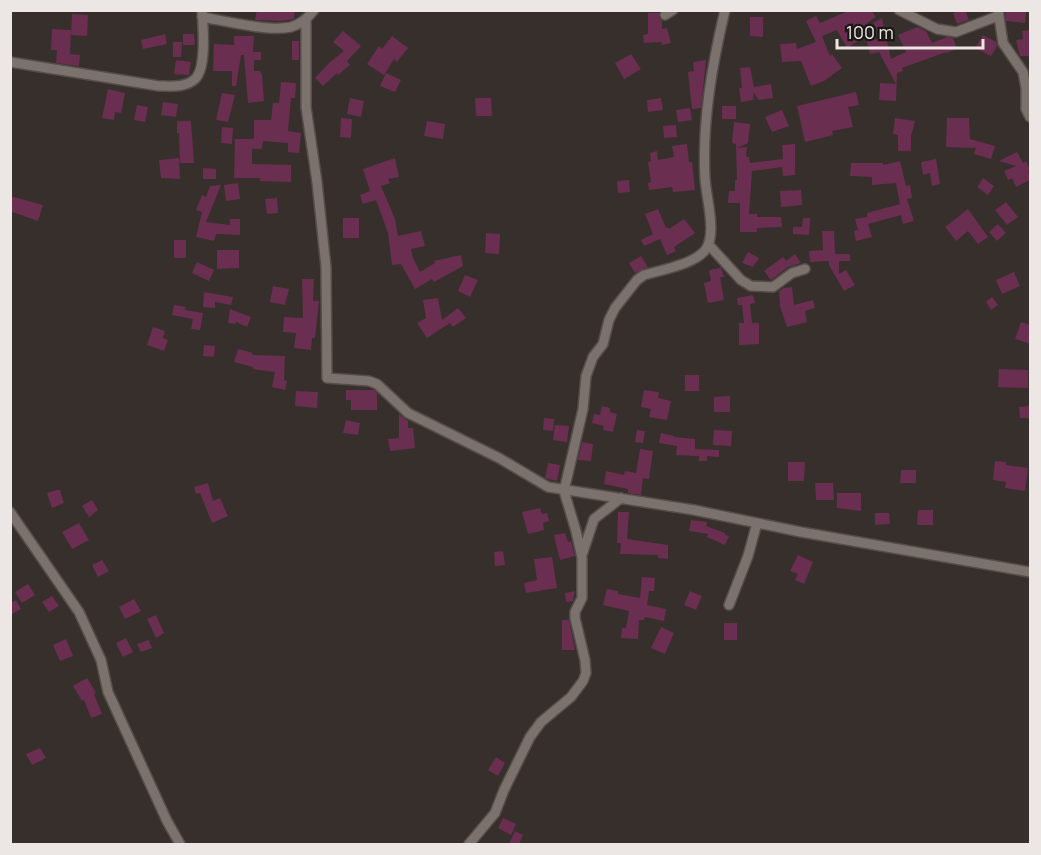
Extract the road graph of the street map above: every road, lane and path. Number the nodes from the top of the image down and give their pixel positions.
1 (314, 10) edge
2 (725, 10) edge
3 (899, 10) edge
4 (998, 13) edge
5 (202, 14) edge
6 (306, 20) junction
7 (10, 62) edge
8 (1030, 117) edge
9 (709, 245) junction
10 (805, 269) dead end
11 (564, 491) junction
12 (621, 498) junction
13 (10, 512) edge
14 (757, 523) junction
15 (582, 558) junction
16 (1030, 572) edge
17 (729, 604) dead end
18 (180, 844) edge
19 (469, 844) edge

1 - 6 street
2 - 9 street
3 - 4 street
4 - 8 street
5 - 6 street
5 - 7 street
6 - 11 street
9 - 10 street
9 - 11 street
11 - 12 street
11 - 15 street
12 - 14 street
12 - 15 street
13 - 18 street
14 - 16 street
14 - 17 street
15 - 19 street

